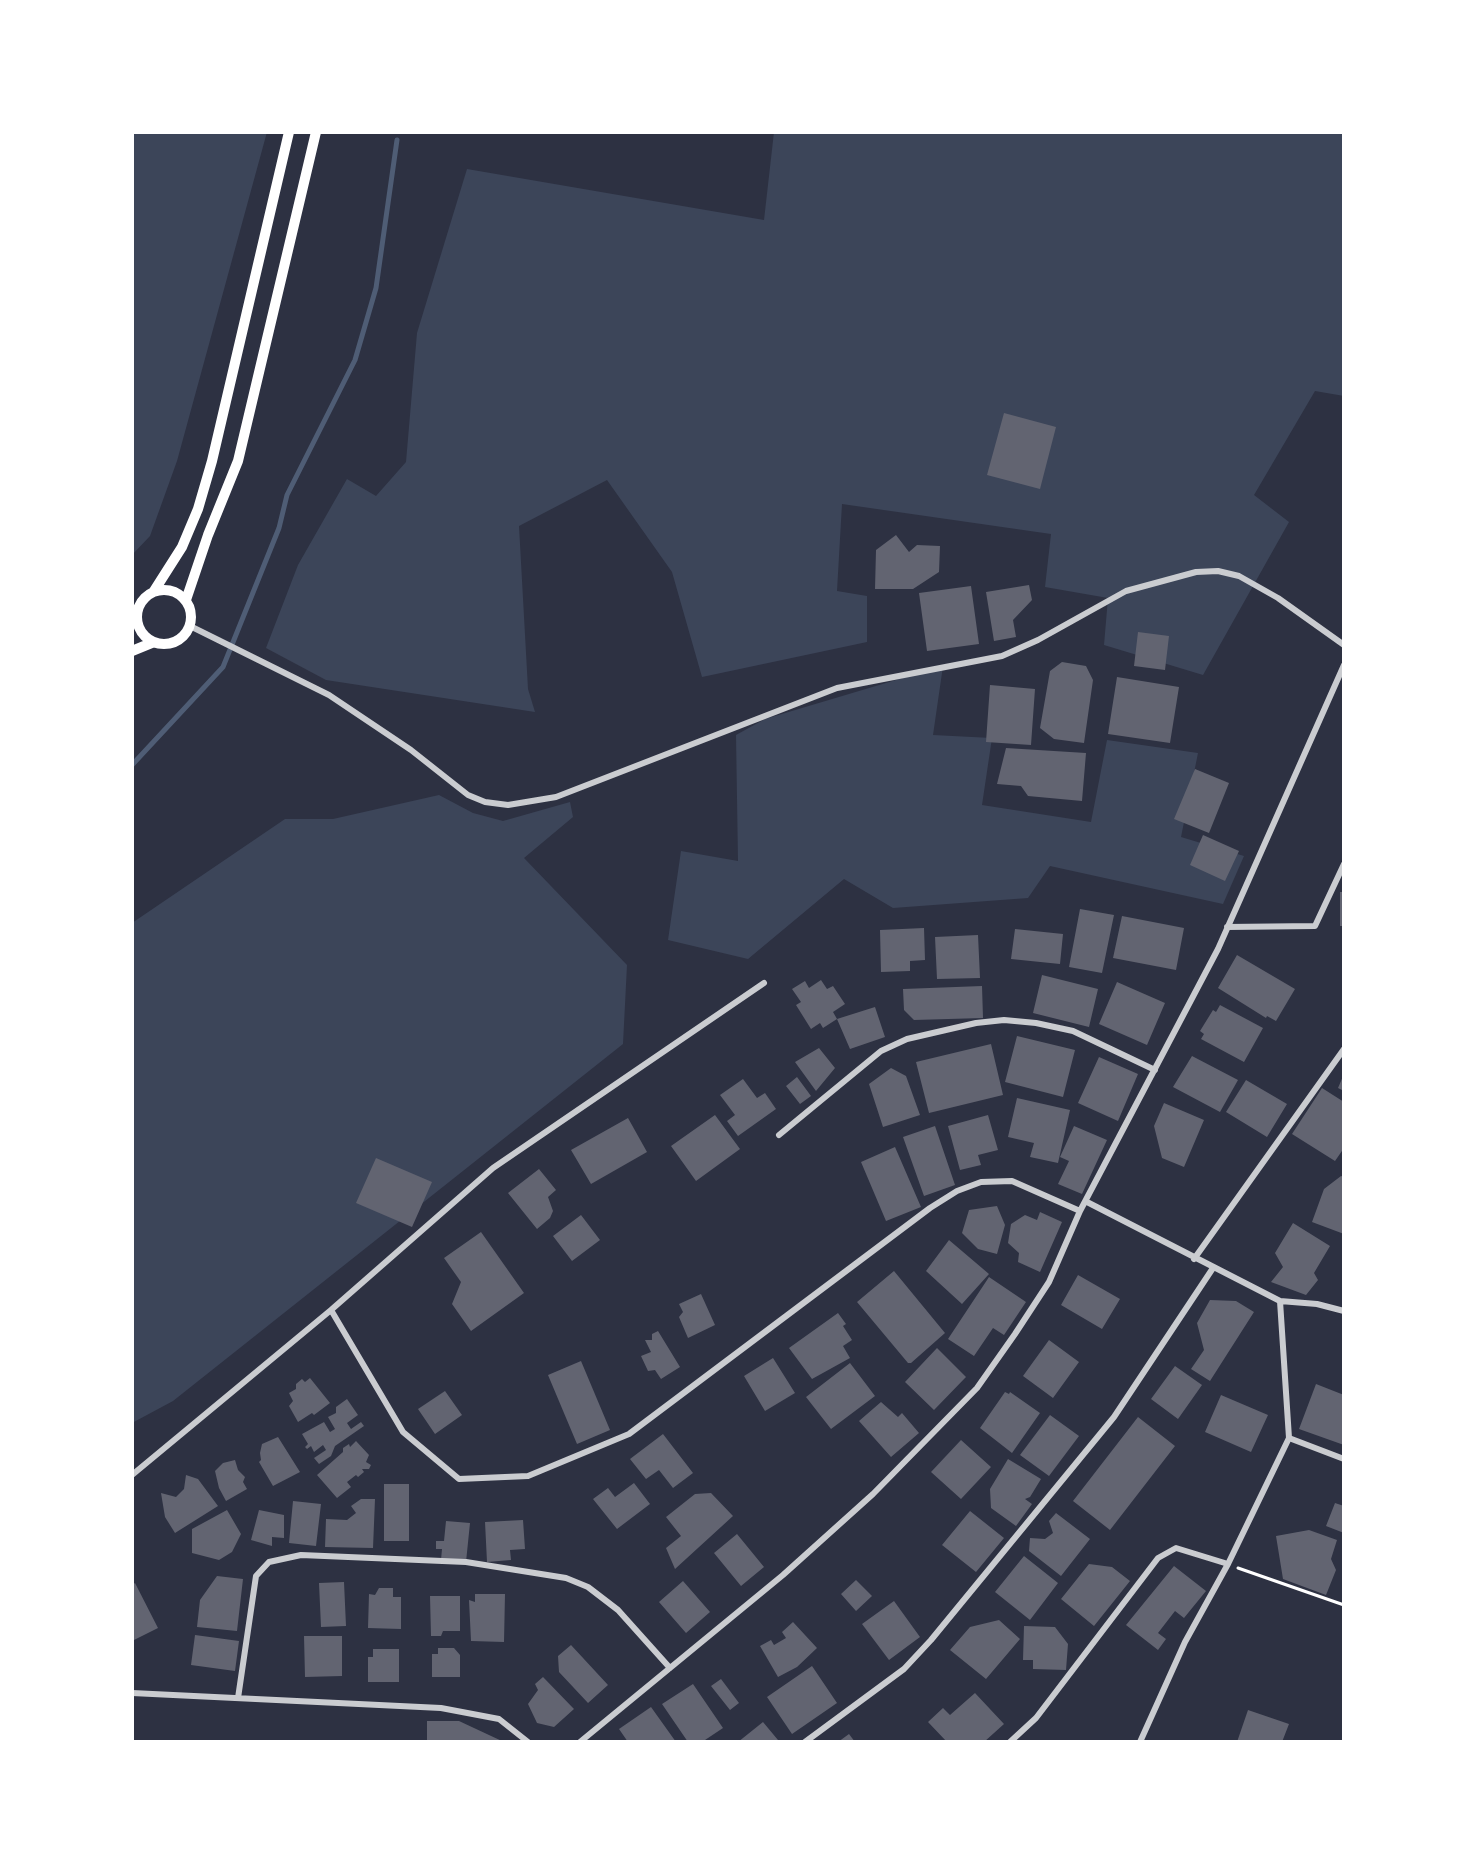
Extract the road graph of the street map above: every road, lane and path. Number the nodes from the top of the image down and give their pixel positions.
1 (289, 132) edge
2 (316, 132) edge
3 (154, 591) junction
4 (186, 600) junction
5 (135, 616) edge
6 (190, 627) junction
7 (154, 642) junction
8 (1344, 645) edge
9 (132, 651) edge
10 (1344, 666) edge
11 (1344, 864) edge
12 (1336, 881) junction
13 (1344, 881) edge
14 (1227, 927) junction
15 (764, 983) dead end
16 (1344, 1049) edge
17 (1155, 1070) junction
18 (779, 1135) dead end
19 (1087, 1202) junction
20 (1080, 1211) junction
21 (1194, 1259) junction
22 (1213, 1268) junction
23 (1280, 1301) junction
24 (331, 1310) junction
25 (1344, 1311) edge
26 (1289, 1438) junction
27 (1344, 1459) edge
28 (132, 1475) edge
29 (1228, 1564) junction
30 (1344, 1605) edge
31 (670, 1668) junction
32 (132, 1693) edge
33 (238, 1698) junction
34 (528, 1742) edge
35 (580, 1742) edge
36 (805, 1742) edge
37 (1010, 1742) edge
38 (1140, 1742) edge

1 - 3 main road
2 - 4 main road
3 - 4 main road
3 - 5 main road
4 - 6 main road
5 - 7 main road
6 - 7 main road
6 - 8 street
7 - 9 main road
10 - 14 street
11 - 12 street
12 - 13 street
12 - 14 street
14 - 17 street
15 - 24 street
16 - 21 street
17 - 18 street
17 - 19 street
19 - 20 street
19 - 21 street
20 - 24 street
20 - 31 street
21 - 22 street
22 - 23 street
22 - 36 street
23 - 25 street
23 - 26 street
24 - 28 street
26 - 27 street
26 - 29 street
29 - 30 path
29 - 37 street
29 - 38 street
31 - 33 street
31 - 35 street
32 - 33 street
33 - 34 street

